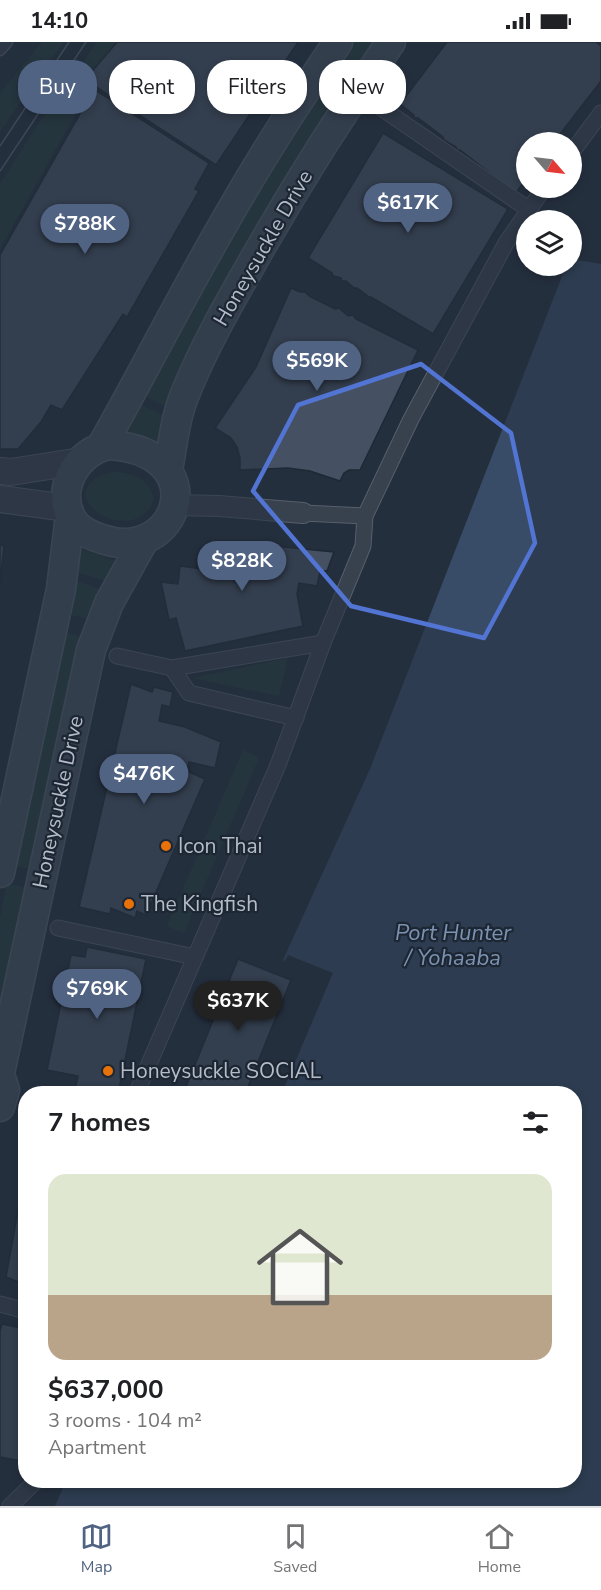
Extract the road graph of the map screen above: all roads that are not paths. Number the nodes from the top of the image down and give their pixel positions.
1 (7, 42) edge
2 (338, 42) edge
3 (391, 42) edge
4 (0, 50) edge
5 (601, 112) edge
6 (390, 114) edge
7 (582, 138) edge
8 (536, 198) edge
9 (528, 209) junction
10 (91, 454) junction
11 (168, 470) junction
12 (0, 471) edge
13 (0, 499) edge
14 (175, 505) junction
15 (68, 512) junction
16 (303, 513) joint
17 (364, 516) junction
18 (144, 540) junction
19 (323, 644) junction
20 (117, 656) dead end
21 (172, 668) junction
22 (296, 718) junction
23 (0, 873) edge
24 (58, 928) dead end
25 (195, 957) junction
26 (0, 1074) edge
27 (139, 1086) edge
28 (0, 1107) edge
29 (0, 1304) edge
30 (18, 1309) edge
31 (29, 1488) edge
32 (10, 1506) edge

1 - 4 lane
2 - 10 main road
3 - 11 main road, Honeysuckle Drive
5 - 7 street
6 - 9 street
8 - 9 street
9 - 17 street
10 - 11 main road
10 - 12 street
10 - 15 main road
11 - 14 main road
13 - 15 street
14 - 16 street
14 - 18 main road
15 - 18 main road
15 - 23 main road, Honeysuckle Drive
16 - 17 street
17 - 19 street
18 - 26 main road, Honeysuckle Drive
19 - 21 street
19 - 22 street
20 - 21 street
21 - 22 street
22 - 25 street
24 - 25 street
25 - 27 street
26 - 28 main road, Honeysuckle Drive
29 - 30 street
31 - 32 street

